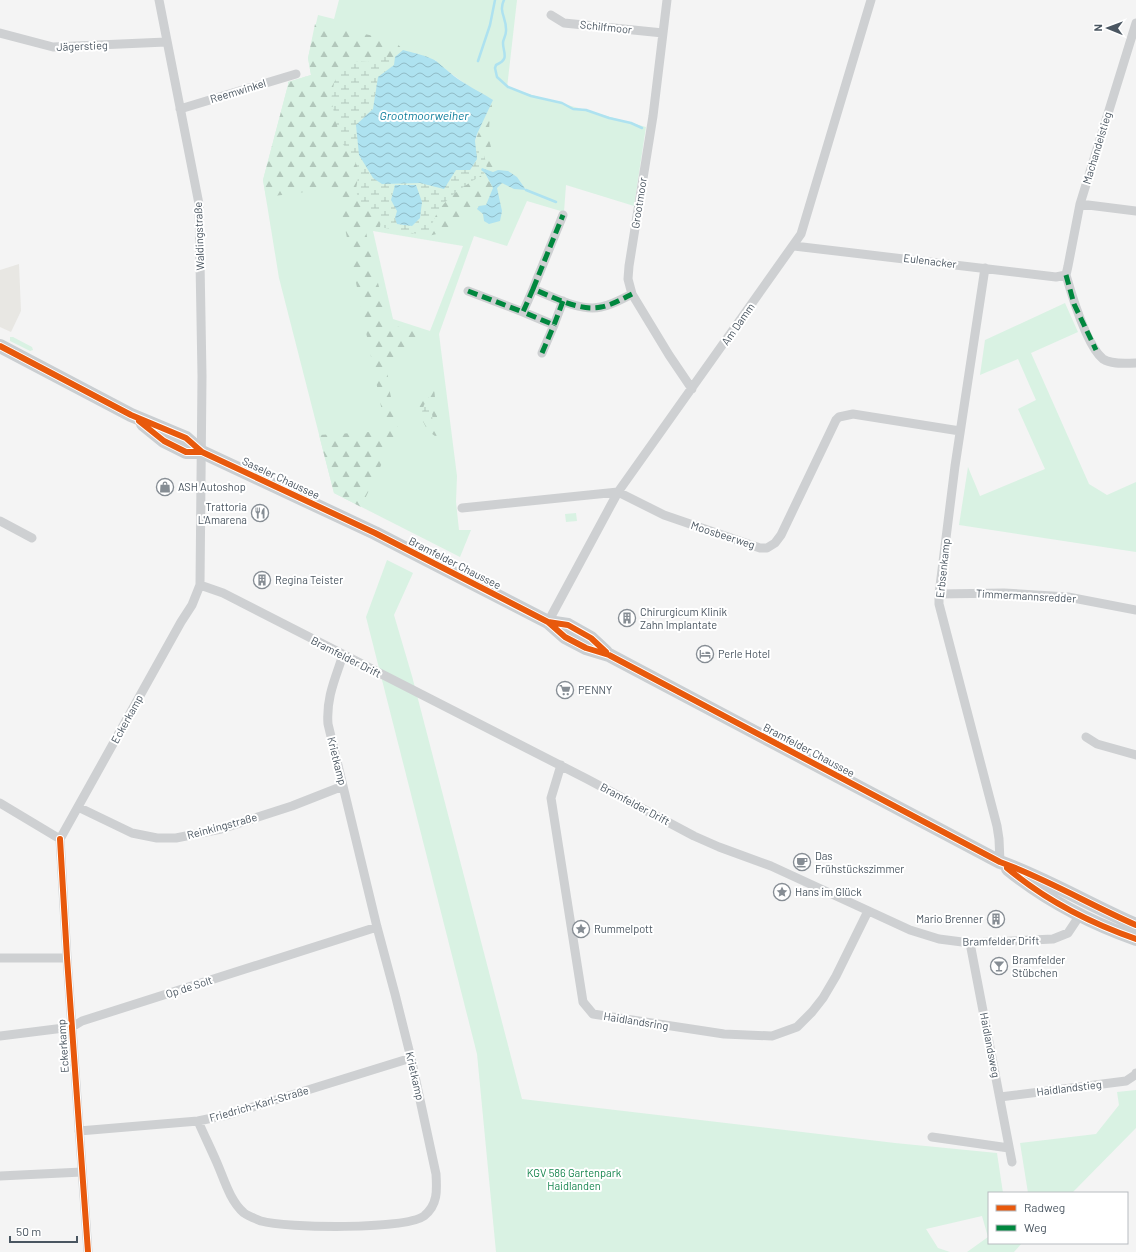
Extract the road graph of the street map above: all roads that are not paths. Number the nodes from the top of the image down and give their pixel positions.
1 (159, 0) edge
2 (667, 0) edge
3 (871, 0) edge
4 (551, 15) dead end
5 (1136, 23) edge
6 (0, 33) edge
7 (663, 33) junction
8 (166, 42) junction
9 (296, 74) dead end
10 (180, 108) junction
11 (1080, 204) junction
12 (1136, 211) edge
13 (563, 215) dead end
14 (794, 246) junction
15 (985, 268) junction
16 (1066, 275) junction
17 (533, 288) junction
18 (468, 291) dead end
19 (632, 294) junction
20 (563, 301) junction
21 (523, 312) junction
22 (554, 324) junction
23 (0, 346) edge
24 (542, 353) dead end
25 (1136, 363) edge
26 (692, 389) junction
27 (960, 431) junction
28 (202, 452) junction
29 (618, 492) junction
30 (462, 508) dead end
31 (0, 521) edge
32 (353, 523) joint
33 (32, 538) dead end
34 (200, 585) junction
35 (939, 594) junction
36 (1136, 610) edge
37 (548, 622) junction
38 (343, 655) junction
39 (1086, 737) dead end
40 (1136, 755) edge
41 (561, 765) junction
42 (343, 786) junction
43 (0, 803) edge
44 (78, 807) junction
45 (60, 839) junction
46 (1000, 862) junction
47 (1084, 909) junction
48 (868, 911) junction
49 (1136, 925) edge
50 (377, 927) junction
51 (1136, 939) edge
52 (970, 943) junction
53 (0, 958) edge
54 (67, 958) junction
55 (72, 1027) junction
56 (0, 1036) edge
57 (411, 1058) junction
58 (1136, 1073) edge
59 (1000, 1097) junction
60 (198, 1121) junction
61 (79, 1131) junction
62 (932, 1137) dead end
63 (1009, 1148) junction
64 (1012, 1162) dead end
65 (82, 1172) junction
66 (0, 1176) edge
67 (88, 1252) edge

1 - 8 street, Waldingstraße
2 - 7 street, Grootmoor
3 - 14 street, Am Damm
4 - 7 street, Schilfmoor
5 - 11 street, Machandelstieg
6 - 8 street, Jägerstieg
7 - 19 street, Grootmoor
8 - 10 street, Waldingstraße
9 - 10 street, Reemwinkel
10 - 28 street, Waldingstraße
11 - 12 street
11 - 16 street, Machandelstieg
13 - 17 street
14 - 15 street, Eulenacker
14 - 26 street, Am Damm
15 - 16 street, Eulenacker
15 - 27 street, Erbsenkamp
16 - 25 street
17 - 20 street
17 - 21 street
18 - 21 street
19 - 20 street
19 - 26 street, Grootmoor
20 - 22 street
21 - 22 street
22 - 24 street
23 - 28 main road, Saseler Chaussee
26 - 29 street, Am Damm
27 - 29 street, Moosbeerweg
27 - 35 street, Erbsenkamp
28 - 32 main road, Saseler Chaussee
28 - 34 street, Eckerkamp
29 - 30 street
29 - 37 street, Am Damm
31 - 33 street
32 - 37 main road, Bramfelder Chaussee
34 - 38 street, Bramfelder Drift
34 - 44 street, Eckerkamp
35 - 36 street, Timmermannsredder
35 - 46 street, Erbsenkamp
37 - 46 main road, Bramfelder Chaussee
38 - 41 street, Bramfelder Drift
38 - 42 street, Krietkamp
39 - 40 street
41 - 48 street, Bramfelder Drift
41 - 48 street, Haidlandsring
42 - 44 street, Reinkingstraße
42 - 50 street, Krietkamp
43 - 45 street
44 - 45 street, Eckerkamp
45 - 54 street, Eckerkamp
46 - 47 main road, Bramfelder Chaussee
47 - 49 main road, Bramfelder Chaussee
47 - 51 main road, Bramfelder Chaussee
47 - 52 street, Bramfelder Drift
48 - 52 street, Bramfelder Drift
50 - 55 street, Op de Solt
50 - 57 street, Krietkamp
52 - 59 street, Haidlandsweg
53 - 54 street
54 - 55 street, Eckerkamp
55 - 56 street, Op de Solt
55 - 61 street, Eckerkamp
57 - 60 street, Friedrich-Karl-Straße
57 - 60 street, Krietkamp
58 - 59 street, Haidlandstieg
59 - 63 street, Haidlandsweg
60 - 61 street, Friedrich-Karl-Straße
61 - 65 street, Eckerkamp
62 - 63 street
63 - 64 street, Haidlandsweg
65 - 66 street
65 - 67 street, Eckerkamp

